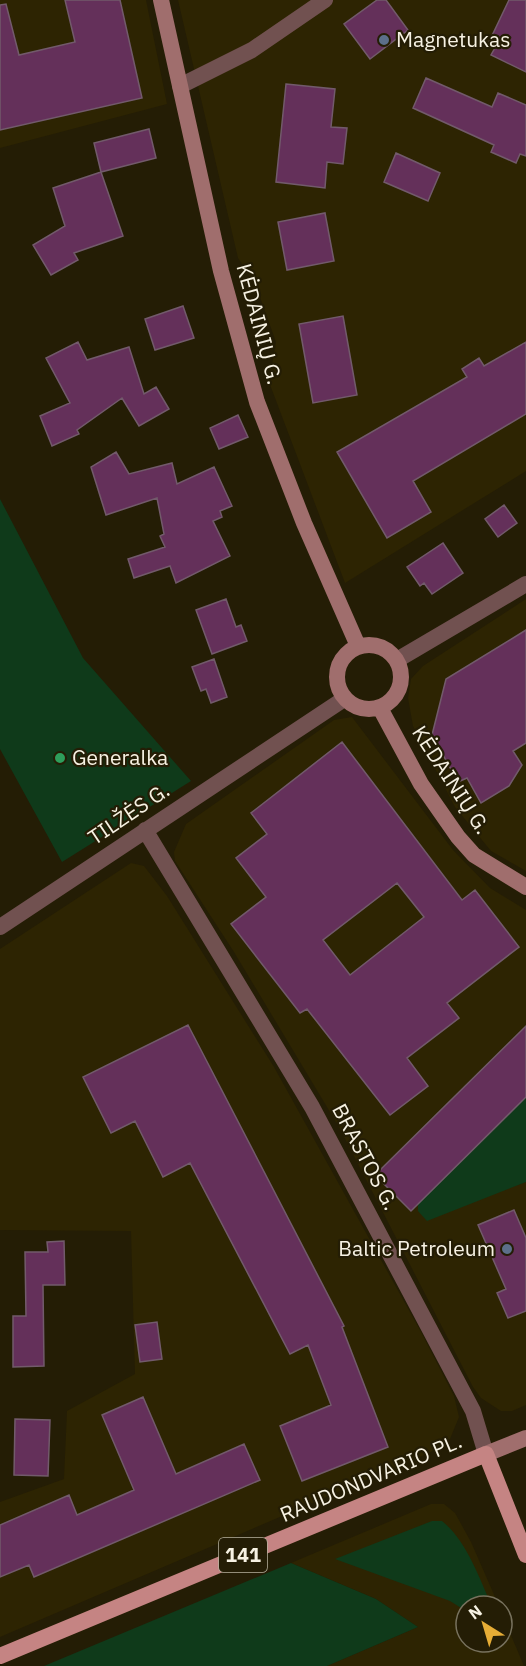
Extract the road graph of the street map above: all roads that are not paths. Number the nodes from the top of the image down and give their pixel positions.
1 (161, 0) edge
2 (325, 0) edge
3 (180, 86) junction
4 (526, 584) edge
5 (358, 646) junction
6 (397, 660) junction
7 (344, 699) junction
8 (380, 708) junction
9 (145, 830) junction
10 (526, 887) edge
11 (0, 927) edge
12 (526, 1438) edge
13 (486, 1454) junction
14 (526, 1555) edge
15 (0, 1656) edge

1 - 3 main road, KĖDAINIŲ G.
2 - 3 street
3 - 5 main road, KĖDAINIŲ G.
4 - 6 street
5 - 6 main road
5 - 7 main road
6 - 8 main road
7 - 8 main road
7 - 9 street, TILŽĖS G.
8 - 10 main road, KĖDAINIŲ G.
9 - 11 street, TILŽĖS G.
9 - 13 street, BRASTOS G.
12 - 13 main road, RAUDONDVARIO PL. / 141
13 - 14 main road, BRASTOS G.
13 - 15 main road, RAUDONDVARIO PL. / 141

